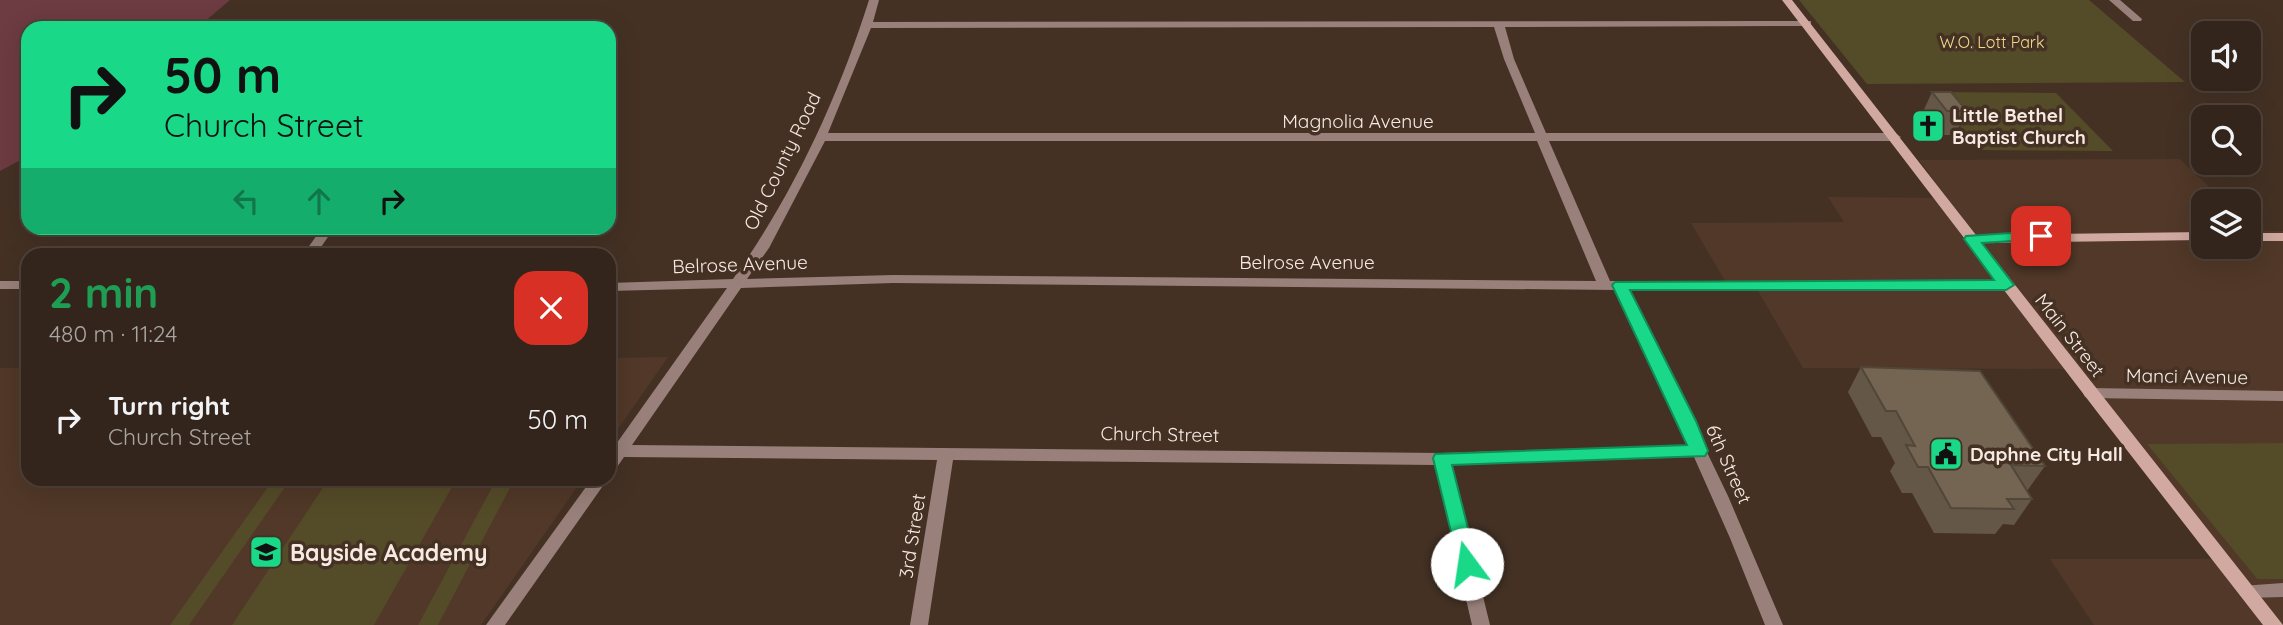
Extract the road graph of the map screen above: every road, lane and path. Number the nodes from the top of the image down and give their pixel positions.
1 (874, 0) edge
2 (1787, 0) edge
3 (2114, 0) edge
4 (2137, 19) dead end
5 (1807, 23) junction
6 (867, 25) junction
7 (1499, 25) junction
8 (821, 137) junction
9 (1895, 137) junction
10 (1543, 139) junction
11 (2191, 236) edge
12 (2261, 237) edge
13 (2283, 237) edge
14 (1971, 239) junction
15 (738, 284) junction
16 (0, 285) edge
17 (21, 285) edge
18 (1612, 285) junction
19 (2006, 285) junction
20 (616, 287) edge
21 (2090, 393) junction
22 (2283, 396) edge
23 (620, 451) junction
24 (1699, 451) junction
25 (946, 453) junction
26 (616, 456) edge
27 (1442, 458) junction
28 (595, 486) edge
29 (2283, 590) edge
30 (2247, 592) junction
31 (495, 625) edge
32 (919, 625) edge
33 (1481, 625) edge
34 (1774, 625) edge
35 (2274, 625) edge

1 - 6 street, Old County Road
2 - 5 main road, Main Street
3 - 4 street
5 - 7 street
5 - 9 main road, Main Street
6 - 7 street
6 - 8 street, Old County Road
7 - 10 street, 6th Street
8 - 10 street, Magnolia Avenue
8 - 15 street, Old County Road
9 - 10 street, Magnolia Avenue
9 - 14 main road, Main Street
10 - 18 street, 6th Street
11 - 14 main road
12 - 13 main road
14 - 19 main road, Main Street
15 - 18 street, Belrose Avenue
15 - 20 street, Belrose Avenue
15 - 23 street, Old County Road
16 - 17 street
18 - 19 street, Belrose Avenue
18 - 24 street, 6th Street
19 - 21 main road, Main Street
21 - 22 street, Manci Avenue
21 - 30 main road, Main Street
23 - 25 street, Church Street
23 - 26 street, Old County Road
24 - 27 street, Church Street
24 - 34 street, 6th Street
25 - 27 street, Church Street
25 - 32 street, 3rd Street
27 - 33 street
28 - 31 street
29 - 30 street
30 - 35 main road, Main Street

